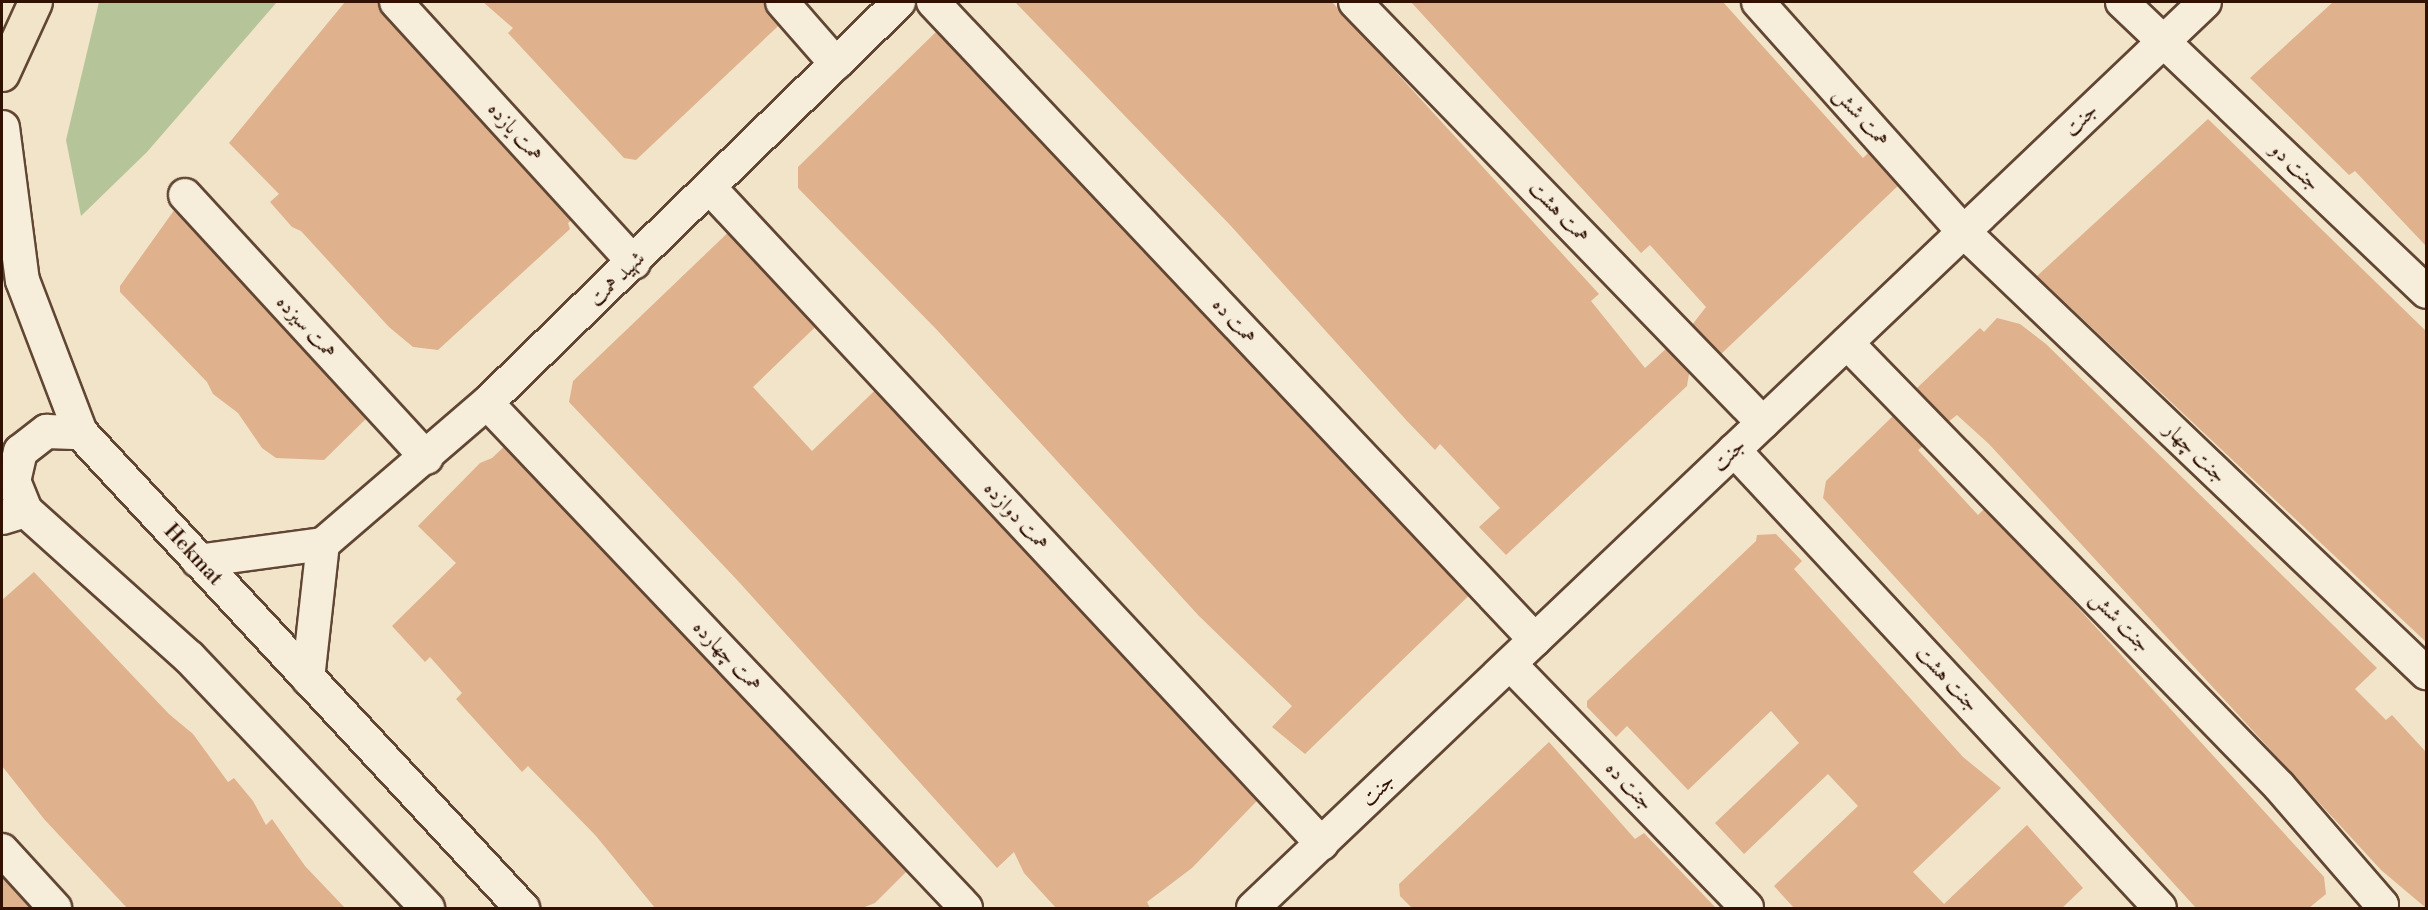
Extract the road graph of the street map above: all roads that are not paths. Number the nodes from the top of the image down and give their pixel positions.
1 (35, 2) edge
2 (396, 2) edge
3 (783, 2) edge
4 (899, 2) edge
5 (933, 2) edge
6 (1355, 2) edge
7 (1758, 2) edge
8 (2122, 2) edge
9 (2205, 2) edge
10 (2164, 41) junction
11 (836, 64) junction
12 (2, 74) edge
13 (2, 127) edge
14 (710, 188) junction
15 (185, 195) dead end
16 (1964, 232) junction
17 (634, 262) junction
18 (2427, 292) edge
19 (1847, 343) junction
20 (487, 403) junction
21 (1763, 423) junction
22 (80, 432) junction
23 (1734, 450) junction
24 (427, 458) junction
25 (13, 514) edge
26 (323, 544) junction
27 (198, 561) junction
28 (1535, 640) junction
29 (1510, 664) junction
30 (2427, 673) edge
31 (308, 679) junction
32 (1322, 843) junction
33 (2, 850) edge
34 (1273, 902) edge
35 (55, 909) edge
36 (427, 909) edge
37 (522, 909) edge
38 (966, 909) edge
39 (1748, 909) edge
40 (2160, 909) edge
41 (2379, 909) edge

1 - 12 highway
2 - 17 street, همت یازده
3 - 11 street
4 - 11 street, شهید همت
5 - 28 street, همت ده
6 - 21 street, همت هشت
7 - 16 street, همت شش
8 - 10 street, جنت دو
9 - 10 street, جنت
10 - 16 street, جنت
10 - 18 street, جنت دو
11 - 14 street, شهید همت
13 - 22 street, Hekmat
14 - 17 street, شهید همت
14 - 32 street, همت دوازده
15 - 24 street, همت سیزده
16 - 19 street, جنت
16 - 30 street, جنت چهار
17 - 20 street, شهید همت
19 - 21 street, جنت
19 - 41 street, جنت شش
20 - 24 street, شهید همت
20 - 38 street, همت چهارده
21 - 23 street, جنت
22 - 25 street
22 - 27 street, Hekmat
23 - 28 street, جنت
23 - 40 street, جنت هشت
24 - 26 street, شهید همت
25 - 36 street
26 - 27 street
26 - 31 street
27 - 31 street, Hekmat
28 - 29 street, جنت
29 - 32 street, جنت
29 - 39 street, جنت ده
31 - 37 street, Hekmat
32 - 34 street, جنت
33 - 35 street

